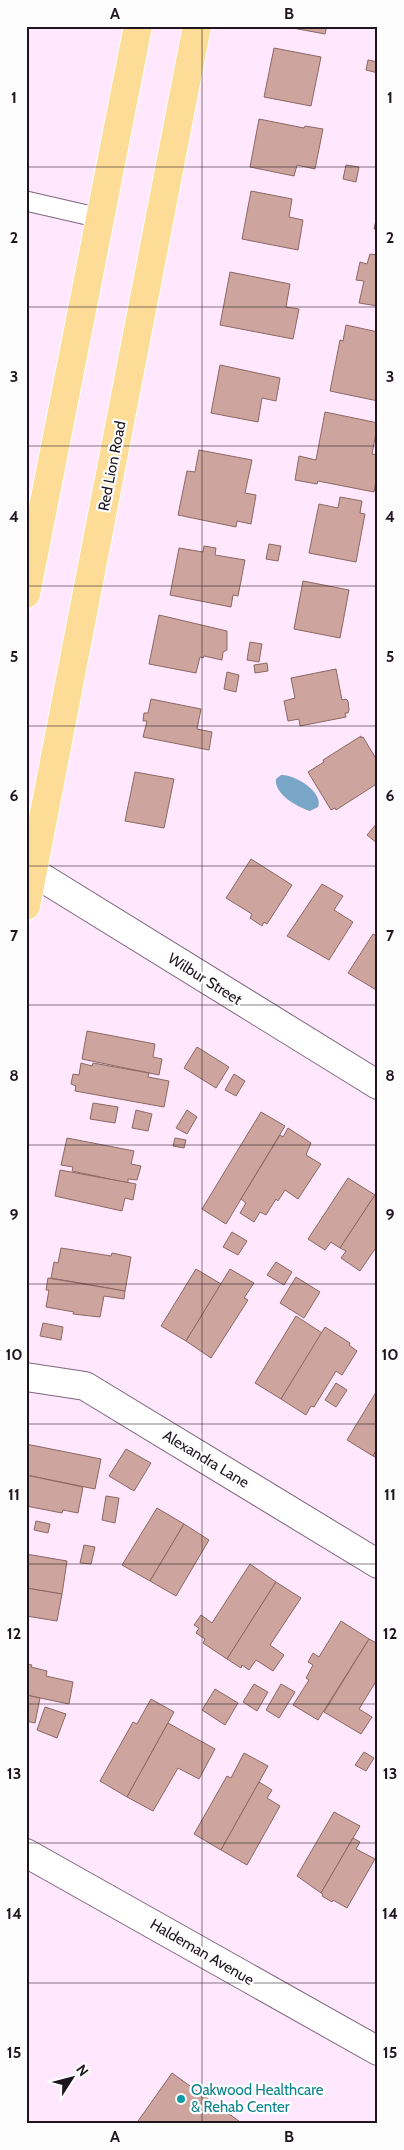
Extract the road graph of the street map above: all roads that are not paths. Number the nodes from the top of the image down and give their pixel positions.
1 (138, 26) edge
2 (197, 26) edge
3 (26, 201) edge
4 (100, 218) junction
5 (32, 538) edge
6 (26, 594) edge
7 (33, 872) junction
8 (26, 906) edge
9 (378, 1085) edge
10 (26, 1377) edge
11 (378, 1564) edge
12 (26, 1853) edge
13 (378, 2051) edge

1 - 4 main road
2 - 7 main road, Red Lion Road
3 - 4 lane
4 - 5 main road
5 - 6 main road
7 - 8 main road, Red Lion Road
7 - 9 street, Wilbur Street
10 - 11 street, Alexandra Lane
12 - 13 street, Haldeman Avenue

